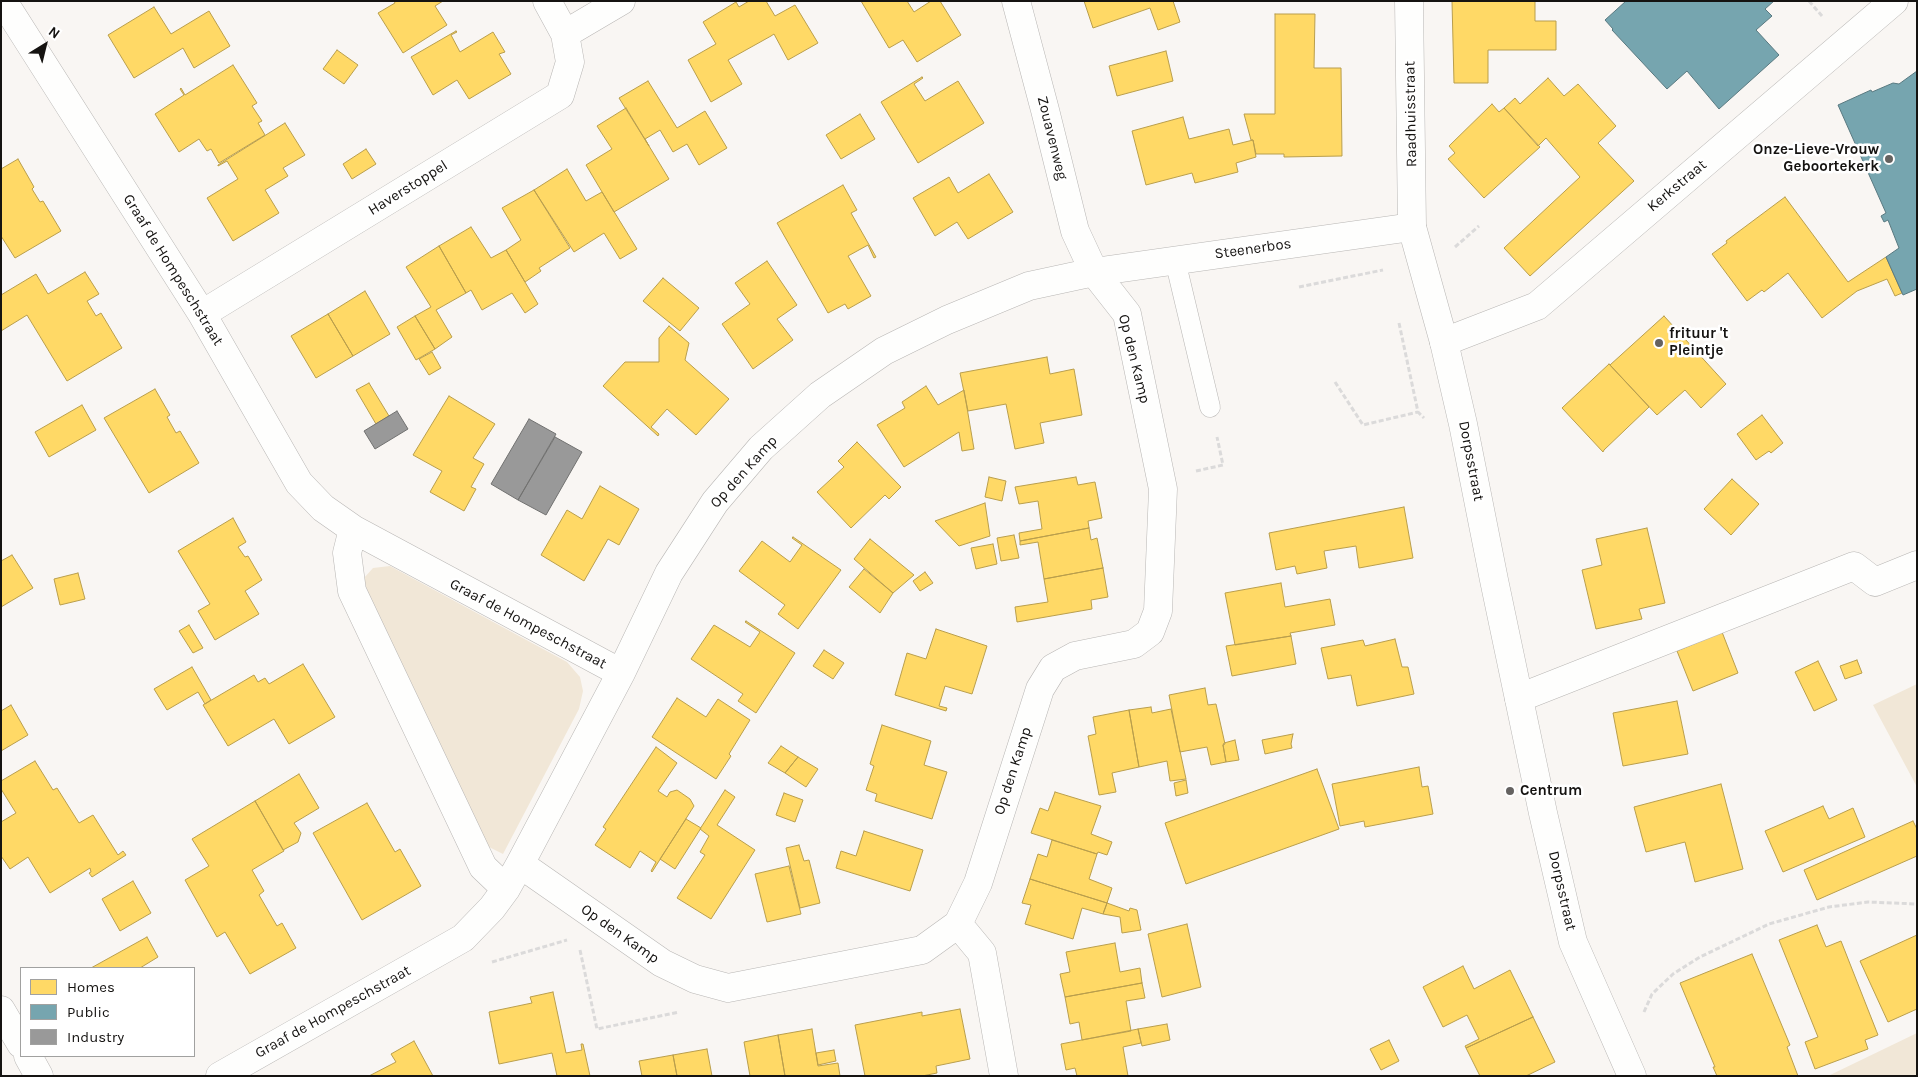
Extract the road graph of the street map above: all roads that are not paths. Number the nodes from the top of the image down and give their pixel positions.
1 (3, 1) edge
2 (547, 1) edge
3 (621, 1) edge
4 (1016, 1) edge
5 (1409, 1) edge
6 (1894, 1) edge
7 (565, 34) junction
8 (1412, 227) junction
9 (1175, 260) junction
10 (1094, 272) junction
11 (202, 314) junction
12 (1444, 342) junction
13 (1210, 407) road end
14 (353, 529) junction
15 (1917, 565) edge
16 (621, 673) junction
17 (1519, 698) junction
18 (520, 864) junction
19 (506, 888) junction
20 (958, 924) junction
21 (1, 1010) edge
22 (20, 1042) edge
23 (29, 1057) edge
24 (39, 1076) edge
25 (220, 1076) edge
26 (1004, 1076) edge
27 (1632, 1076) edge

1 - 11 street, Graaf de Hompeschstraat
2 - 7 street, Haverstoppel
3 - 7 street
4 - 10 street, Zouavenweg
5 - 8 street, Raadhuisstraat
6 - 12 street, Kerkstraat
7 - 11 street, Haverstoppel
8 - 9 street, Steenerbos
8 - 12 street, Dorpsstraat
9 - 10 street, Steenerbos
9 - 13 lane
10 - 16 street, Op den Kamp
10 - 20 street, Op den Kamp
11 - 14 street, Graaf de Hompeschstraat
12 - 17 street, Dorpsstraat
14 - 16 street, Graaf de Hompeschstraat
14 - 19 street
15 - 17 street
16 - 18 street, Graaf de Hompeschstraat
17 - 27 street, Dorpsstraat
18 - 19 street, Graaf de Hompeschstraat
18 - 20 street, Op den Kamp
19 - 25 street, Graaf de Hompeschstraat
20 - 26 street
21 - 22 street
23 - 24 street

